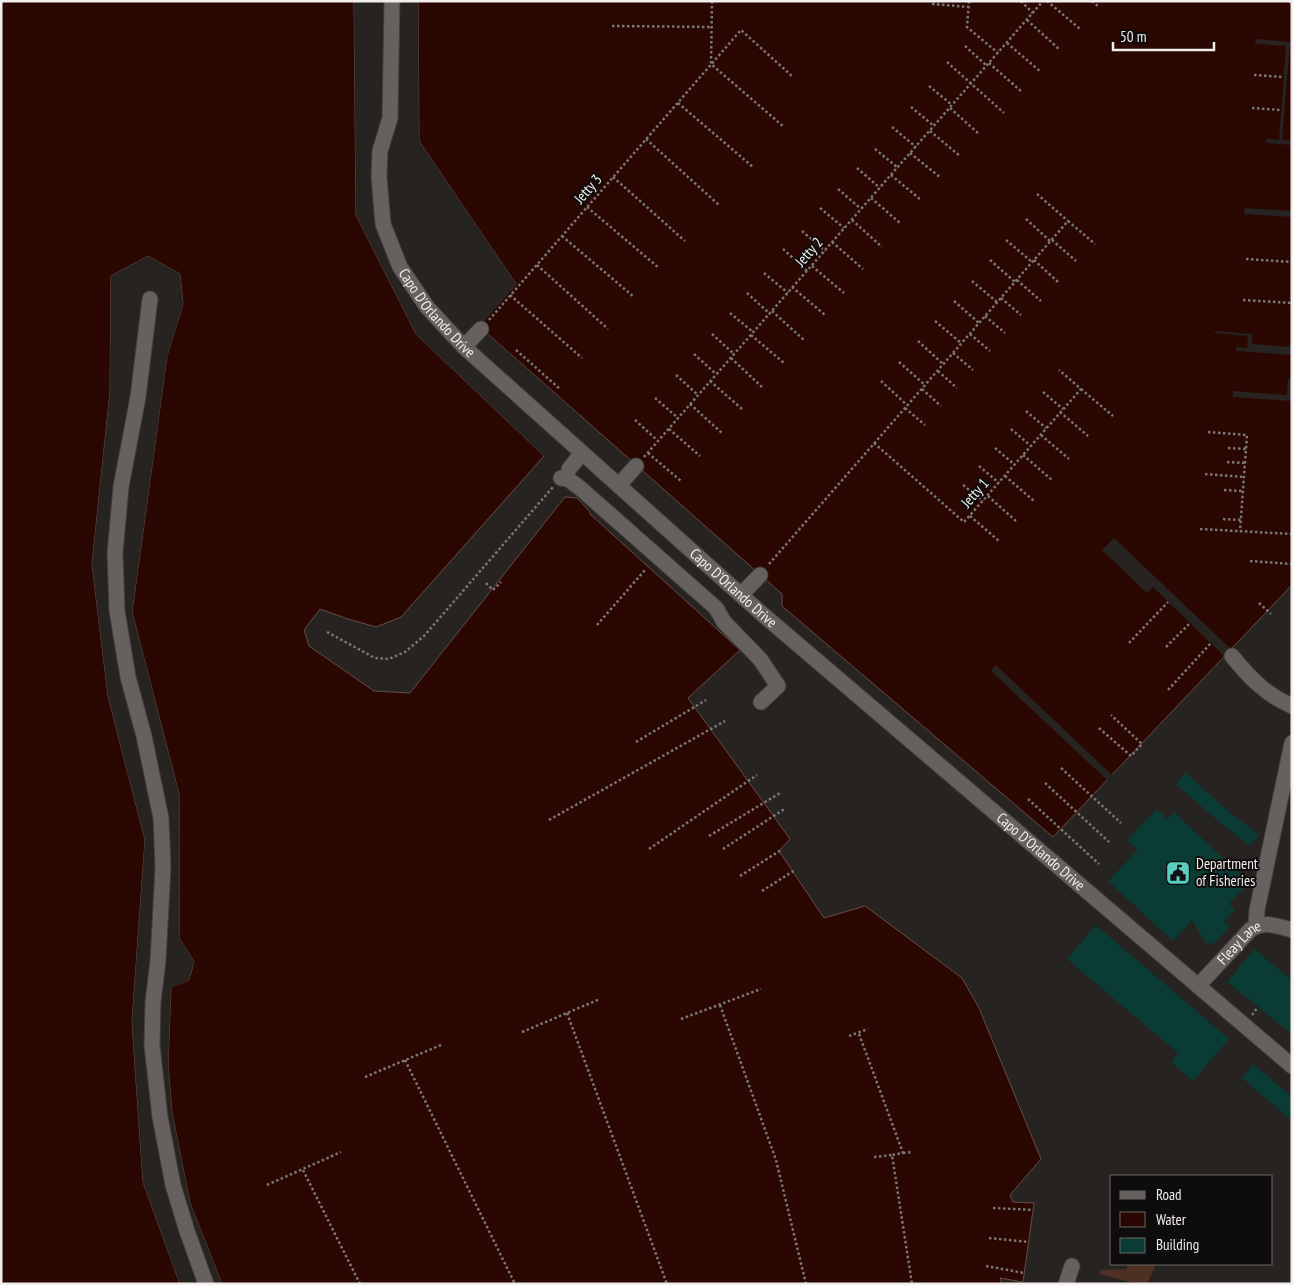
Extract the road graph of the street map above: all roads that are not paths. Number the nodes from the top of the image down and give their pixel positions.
1 (392, 1) edge
2 (150, 299) dead end
3 (481, 328) road end
4 (464, 347) junction
5 (582, 453) junction
6 (636, 466) road end
7 (619, 485) junction
8 (760, 575) road end
9 (741, 595) junction
10 (1232, 656) dead end
11 (761, 702) dead end
12 (1292, 706) edge
13 (1292, 743) edge
14 (1256, 925) junction
15 (1292, 930) edge
16 (1198, 986) junction
17 (1292, 1066) edge
18 (1072, 1266) dead end
19 (206, 1284) edge
20 (1066, 1284) edge

1 - 4 street, Capo D'Orlando Drive
2 - 19 street
3 - 4 street
4 - 5 street, Capo D'Orlando Drive
5 - 7 street, Capo D'Orlando Drive
5 - 11 street
6 - 7 street
7 - 9 street, Capo D'Orlando Drive
8 - 9 street
9 - 16 street, Capo D'Orlando Drive
10 - 12 street
13 - 14 street
14 - 15 street, Fleay Lane
14 - 16 street, Fleay Lane
16 - 17 street, Capo D'Orlando Drive
18 - 20 street

